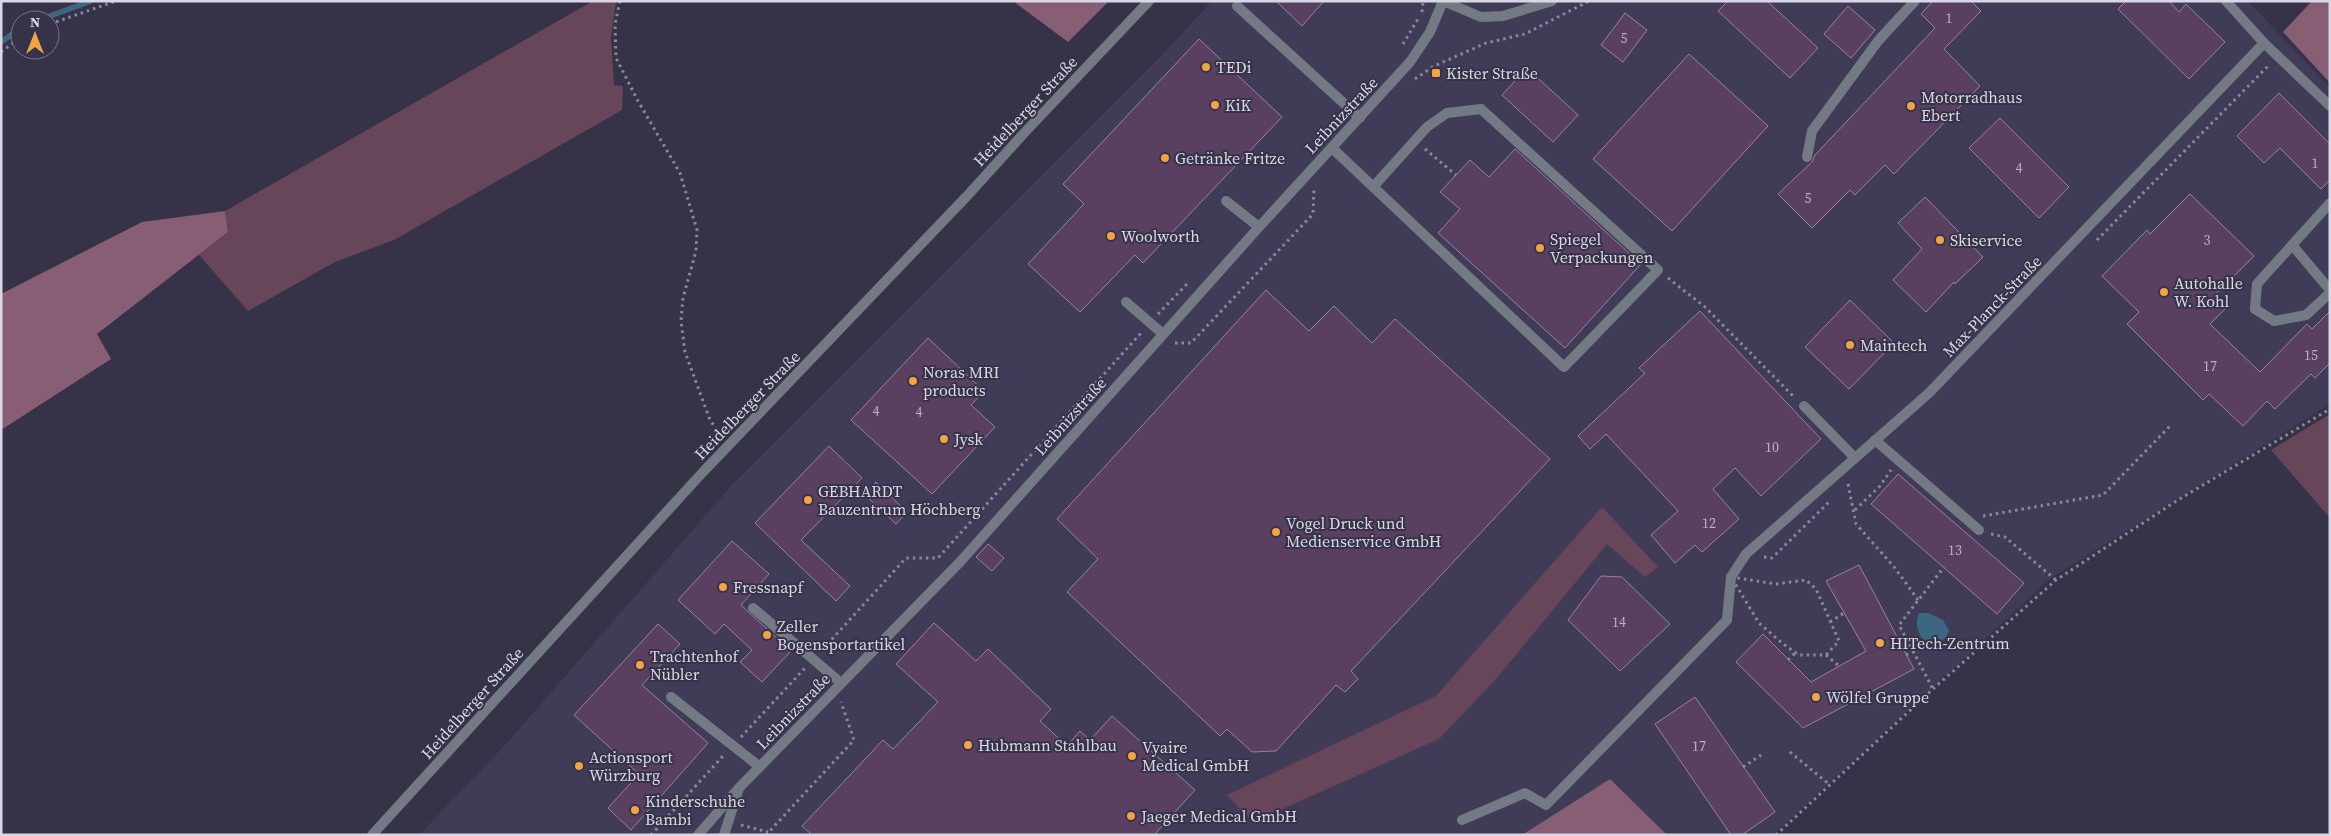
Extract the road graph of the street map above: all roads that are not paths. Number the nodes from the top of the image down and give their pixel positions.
1 (1149, 1) edge
2 (1443, 1) edge
3 (1552, 1) edge
4 (1915, 1) edge
5 (2226, 1) edge
6 (1237, 6) dead end
7 (2264, 43) junction
8 (2330, 106) edge
9 (1360, 118) junction
10 (1332, 148) junction
11 (1807, 157) dead end
12 (1373, 186) junction
13 (1226, 201) dead end
14 (2330, 203) edge
15 (1259, 226) junction
16 (2293, 246) junction
17 (2330, 292) edge
18 (1126, 302) dead end
19 (1167, 338) junction
20 (1804, 406) road end
21 (1875, 440) junction
22 (1855, 458) junction
23 (1979, 530) road end
24 (752, 608) dead end
25 (841, 684) junction
26 (671, 697) dead end
27 (760, 767) junction
28 (739, 788) junction
29 (1462, 820) dead end
30 (372, 835) edge
31 (698, 835) edge
32 (724, 835) edge

1 - 30 street, Heidelberger Straße
2 - 3 street
2 - 9 street, Leibnizstraße
4 - 11 street
5 - 7 street
6 - 9 street
7 - 8 street
7 - 21 street, Max-Planck-Straße
9 - 10 street, Leibnizstraße
10 - 12 street
10 - 15 street, Leibnizstraße
12 - 12 street
13 - 15 street
14 - 16 street
15 - 19 street, Leibnizstraße
16 - 17 street
16 - 17 street
18 - 19 street
19 - 25 street, Leibnizstraße
20 - 22 street
21 - 22 street, Max-Planck-Straße
21 - 23 street
22 - 29 street, Max-Planck-Straße
24 - 25 street
25 - 27 street, Leibnizstraße
26 - 27 street
27 - 28 street, Leibnizstraße
28 - 31 street, Leibnizstraße
28 - 32 street

